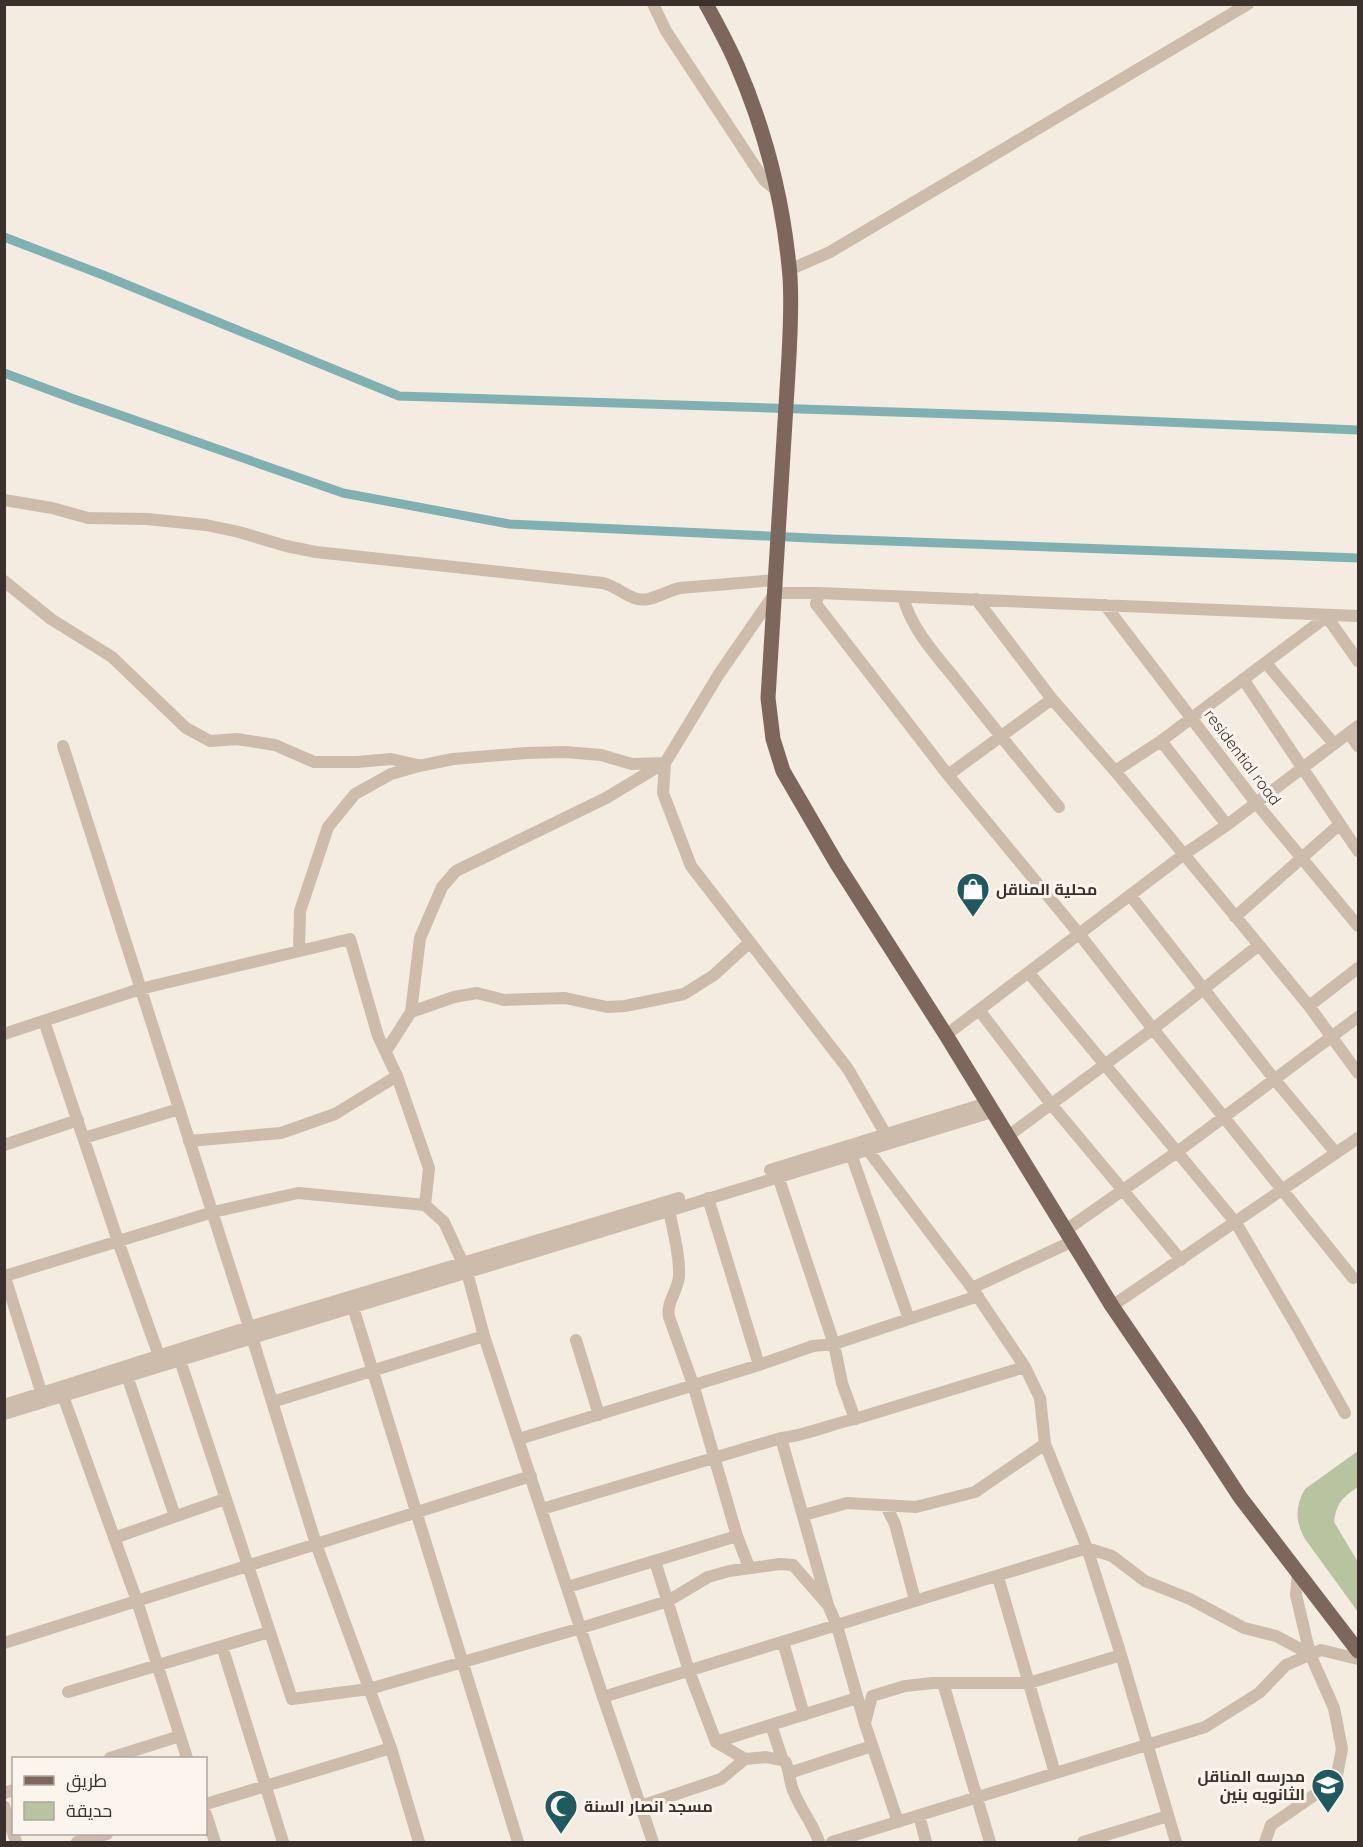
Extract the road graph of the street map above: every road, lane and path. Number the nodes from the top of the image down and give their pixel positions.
1 (653, 4) edge
2 (706, 4) edge
3 (1248, 4) edge
4 (777, 191) junction
5 (789, 270) junction
6 (4, 500) edge
7 (4, 581) edge
8 (775, 586) junction
9 (819, 593) junction
10 (903, 597) junction
11 (976, 599) junction
12 (1105, 605) junction
13 (1328, 616) junction
14 (1359, 616) edge
15 (1359, 661) edge
16 (1266, 663) junction
17 (1244, 679) junction
18 (1052, 699) junction
19 (1192, 718) junction
20 (1354, 730) edge
21 (1001, 737) junction
22 (1161, 741) junction
23 (1334, 744) junction
24 (63, 746) dead end
25 (1359, 746) edge
26 (665, 763) junction
27 (419, 766) junction
28 (1304, 767) junction
29 (1116, 771) junction
30 (948, 775) junction
31 (1256, 803) junction
32 (1059, 807) dead end
33 (1227, 825) junction
34 (1340, 825) junction
35 (1358, 848) edge
36 (1183, 855) junction
37 (1302, 859) junction
38 (1130, 895) junction
39 (1235, 917) junction
40 (1358, 924) edge
41 (1080, 935) junction
42 (750, 942) junction
43 (1259, 945) junction
44 (299, 951) junction
45 (1359, 968) edge
46 (1029, 973) junction
47 (1203, 988) junction
48 (140, 989) junction
49 (1309, 1006) junction
50 (979, 1010) junction
51 (411, 1012) junction
52 (1359, 1017) edge
53 (44, 1021) junction
54 (1153, 1029) junction
55 (4, 1034) edge
56 (946, 1035) junction
57 (1332, 1037) junction
58 (386, 1051) junction
59 (1105, 1065) junction
60 (1359, 1073) edge
61 (397, 1076) junction
62 (1275, 1080) junction
63 (1051, 1104) junction
64 (990, 1107) junction
65 (179, 1109) junction
66 (1224, 1118) junction
67 (78, 1120) junction
68 (885, 1133) junction
69 (1008, 1136) junction
70 (84, 1138) junction
71 (1359, 1138) edge
72 (189, 1141) junction
73 (4, 1144) edge
74 (867, 1149) junction
75 (1177, 1152) junction
76 (1336, 1153) junction
77 (851, 1154) junction
78 (778, 1176) junction
79 (1282, 1190) junction
80 (1122, 1191) junction
81 (708, 1198) junction
82 (426, 1205) junction
83 (669, 1210) junction
84 (213, 1212) junction
85 (1236, 1223) junction
86 (1069, 1235) junction
87 (118, 1241) junction
88 (1181, 1260) junction
89 (465, 1267) junction
90 (5, 1275) edge
91 (1353, 1278) dead end
92 (975, 1292) junction
93 (1112, 1306) junction
94 (353, 1307) junction
95 (909, 1318) junction
96 (250, 1332) junction
97 (484, 1336) junction
98 (576, 1340) dead end
99 (834, 1344) junction
100 (159, 1356) junction
101 (180, 1360) junction
102 (759, 1365) junction
103 (1025, 1367) junction
104 (374, 1370) junction
105 (127, 1376) junction
106 (693, 1384) junction
107 (63, 1396) junction
108 (43, 1398) junction
109 (272, 1402) junction
110 (4, 1405) edge
111 (1345, 1413) dead end
112 (4, 1414) edge
113 (599, 1415) junction
114 (855, 1419) junction
115 (781, 1438) junction
116 (519, 1439) junction
117 (1045, 1444) junction
118 (715, 1458) junction
119 (531, 1476) junction
120 (225, 1499) junction
121 (886, 1506) junction
122 (542, 1509) junction
123 (417, 1512) junction
124 (804, 1515) junction
125 (175, 1516) junction
126 (737, 1536) junction
127 (114, 1538) junction
128 (316, 1544) junction
129 (1087, 1548) junction
130 (655, 1561) junction
131 (247, 1566) junction
132 (749, 1567) junction
133 (1298, 1573) junction
134 (998, 1577) junction
135 (568, 1587) junction
136 (915, 1600) junction
137 (137, 1601) junction
138 (668, 1601) junction
139 (828, 1605) junction
140 (837, 1626) junction
141 (581, 1628) junction
142 (269, 1632) junction
143 (783, 1642) junction
144 (4, 1643) edge
145 (222, 1646) junction
146 (1359, 1651) edge
147 (1310, 1654) junction
148 (1121, 1655) junction
149 (1359, 1659) edge
150 (462, 1662) junction
151 (157, 1665) junction
152 (689, 1671) junction
153 (943, 1683) junction
154 (1029, 1683) junction
155 (369, 1689) junction
156 (68, 1692) dead end
157 (603, 1697) junction
158 (857, 1698) junction
159 (804, 1715) junction
160 (771, 1725) junction
161 (865, 1725) junction
162 (180, 1736) junction
163 (716, 1742) junction
164 (1147, 1744) junction
165 (872, 1746) junction
166 (391, 1748) junction
167 (113, 1757) edge
168 (188, 1757) edge
169 (745, 1759) junction
170 (783, 1761) junction
171 (789, 1773) junction
172 (1055, 1773) junction
173 (266, 1786) junction
174 (976, 1797) junction
175 (207, 1804) edge
176 (4, 1806) edge
177 (641, 1806) junction
178 (919, 1815) junction
179 (1168, 1816) junction
180 (207, 1817) edge
181 (898, 1822) junction
182 (12, 1830) edge
183 (100, 1835) edge
184 (853, 1839) edge
185 (77, 1842) edge
186 (215, 1842) edge
187 (283, 1842) edge
188 (419, 1842) edge
189 (518, 1842) edge
190 (653, 1842) edge
191 (819, 1842) edge
192 (832, 1842) edge
193 (926, 1842) edge
194 (990, 1842) edge
195 (1083, 1842) edge
196 (1176, 1842) edge
197 (1265, 1842) edge

1 - 4 street
2 - 4 main road
3 - 5 street
4 - 5 main road
5 - 8 main road
6 - 8 street
7 - 27 street
8 - 9 street
8 - 26 street
8 - 56 main road
9 - 10 street
9 - 30 street
10 - 11 street
10 - 21 street
11 - 12 street
11 - 18 street
12 - 13 street
12 - 19 street, residential road
13 - 14 street
13 - 15 street
13 - 16 street
16 - 17 street
16 - 23 street
17 - 19 street
17 - 28 street
18 - 21 street
18 - 29 street
19 - 22 street
19 - 31 street, residential road
20 - 23 street
20 - 25 street
21 - 30 street
21 - 32 street
22 - 29 street
22 - 33 street
23 - 28 street
24 - 48 street
26 - 27 street
26 - 42 street
26 - 51 street
27 - 44 street
28 - 31 street
28 - 34 street
29 - 36 street
30 - 41 street
31 - 33 street
31 - 37 street, residential road
33 - 36 street
34 - 35 street
34 - 37 street
36 - 38 street
36 - 39 street
37 - 39 street
37 - 40 street, residential road
38 - 41 street
38 - 47 street
39 - 43 street
41 - 46 street
41 - 54 street
42 - 51 street
42 - 68 street
43 - 47 street
43 - 49 street
44 - 48 street
44 - 58 street
45 - 49 street
46 - 50 street
46 - 59 street
47 - 54 street
47 - 62 street
48 - 53 street
48 - 65 street
49 - 57 street
50 - 56 street
50 - 63 street
51 - 58 street
52 - 57 street
53 - 55 street
53 - 67 street
54 - 59 street
54 - 66 street
56 - 64 main road
57 - 60 street
57 - 62 street
58 - 61 street
59 - 63 street
59 - 75 street
61 - 72 street
61 - 82 street
62 - 66 street
62 - 76 street
63 - 69 street
63 - 80 street
64 - 68 street
64 - 69 main road
64 - 74 street
65 - 70 street
65 - 72 street
66 - 75 street
66 - 79 street
67 - 70 street
67 - 73 street
68 - 89 street
69 - 86 main road
70 - 87 street
71 - 76 street
72 - 84 street
74 - 77 street
74 - 92 street
75 - 80 street
75 - 85 street
76 - 79 street
77 - 78 street
77 - 95 street
78 - 81 street
78 - 99 street
79 - 85 street
79 - 91 street
80 - 86 street
80 - 88 street
81 - 83 street
81 - 102 street
82 - 84 street
82 - 89 street
83 - 89 street
83 - 106 street
84 - 87 street
84 - 96 street
85 - 88 street
85 - 111 street
86 - 92 street
86 - 93 main road
87 - 90 street
87 - 100 street
88 - 93 street
89 - 94 street
89 - 96 street
89 - 97 street
90 - 108 street
92 - 95 street
92 - 103 street
93 - 133 main road
94 - 96 street
94 - 104 street
95 - 99 street
96 - 100 street
96 - 101 street
96 - 109 street
97 - 104 street
97 - 116 street
98 - 113 street
99 - 102 street
99 - 114 street
100 - 108 street
101 - 105 street
101 - 120 street
102 - 106 street
103 - 114 street
103 - 117 street
104 - 109 street
104 - 123 street
105 - 107 street
105 - 125 street
106 - 113 street
106 - 118 street
107 - 108 street
107 - 127 street
108 - 110 street
108 - 112 street
109 - 128 street
113 - 116 street
114 - 115 street
115 - 118 street
115 - 124 street
116 - 119 street
117 - 121 street
117 - 129 street
118 - 122 street
118 - 126 street
119 - 122 street
119 - 123 street
120 - 125 street
120 - 131 street
121 - 124 street
121 - 136 street
122 - 135 street
123 - 128 street
123 - 150 street
124 - 139 street
125 - 127 street
126 - 130 street
126 - 132 street
127 - 137 street
128 - 131 street
128 - 155 street
129 - 134 street
129 - 147 street
129 - 148 street
130 - 135 street
130 - 138 street
131 - 137 street
131 - 142 street
132 - 138 street
132 - 139 street
133 - 146 main road
133 - 147 street
134 - 136 street
134 - 154 street
135 - 141 street
136 - 140 street
137 - 144 street
137 - 151 street
138 - 141 street
138 - 152 street
139 - 140 street
140 - 143 street
140 - 158 street
141 - 150 street
141 - 157 street
142 - 145 street
142 - 155 street
143 - 152 street
143 - 159 street
145 - 151 street
145 - 173 street
147 - 149 street
147 - 164 street
147 - 197 street
148 - 154 street
148 - 164 street
150 - 155 street
150 - 189 street
151 - 156 street
151 - 162 street
152 - 157 street
152 - 163 street
153 - 154 street
153 - 161 street
153 - 174 street
154 - 172 street
155 - 166 street
157 - 177 street
158 - 159 street
158 - 161 street
159 - 160 street
160 - 163 street
160 - 170 street
161 - 165 street
162 - 167 street
162 - 168 street
163 - 169 street
164 - 172 street
164 - 179 street
165 - 171 street
165 - 181 street
166 - 173 street
166 - 188 street
169 - 170 street
169 - 177 street
170 - 171 street
171 - 191 street
172 - 174 street
173 - 175 street
173 - 187 street
174 - 178 street
174 - 194 street
176 - 182 street
177 - 190 street
178 - 181 street
178 - 193 street
179 - 195 street
179 - 196 street
180 - 186 street
181 - 184 street
183 - 185 street
184 - 192 street

